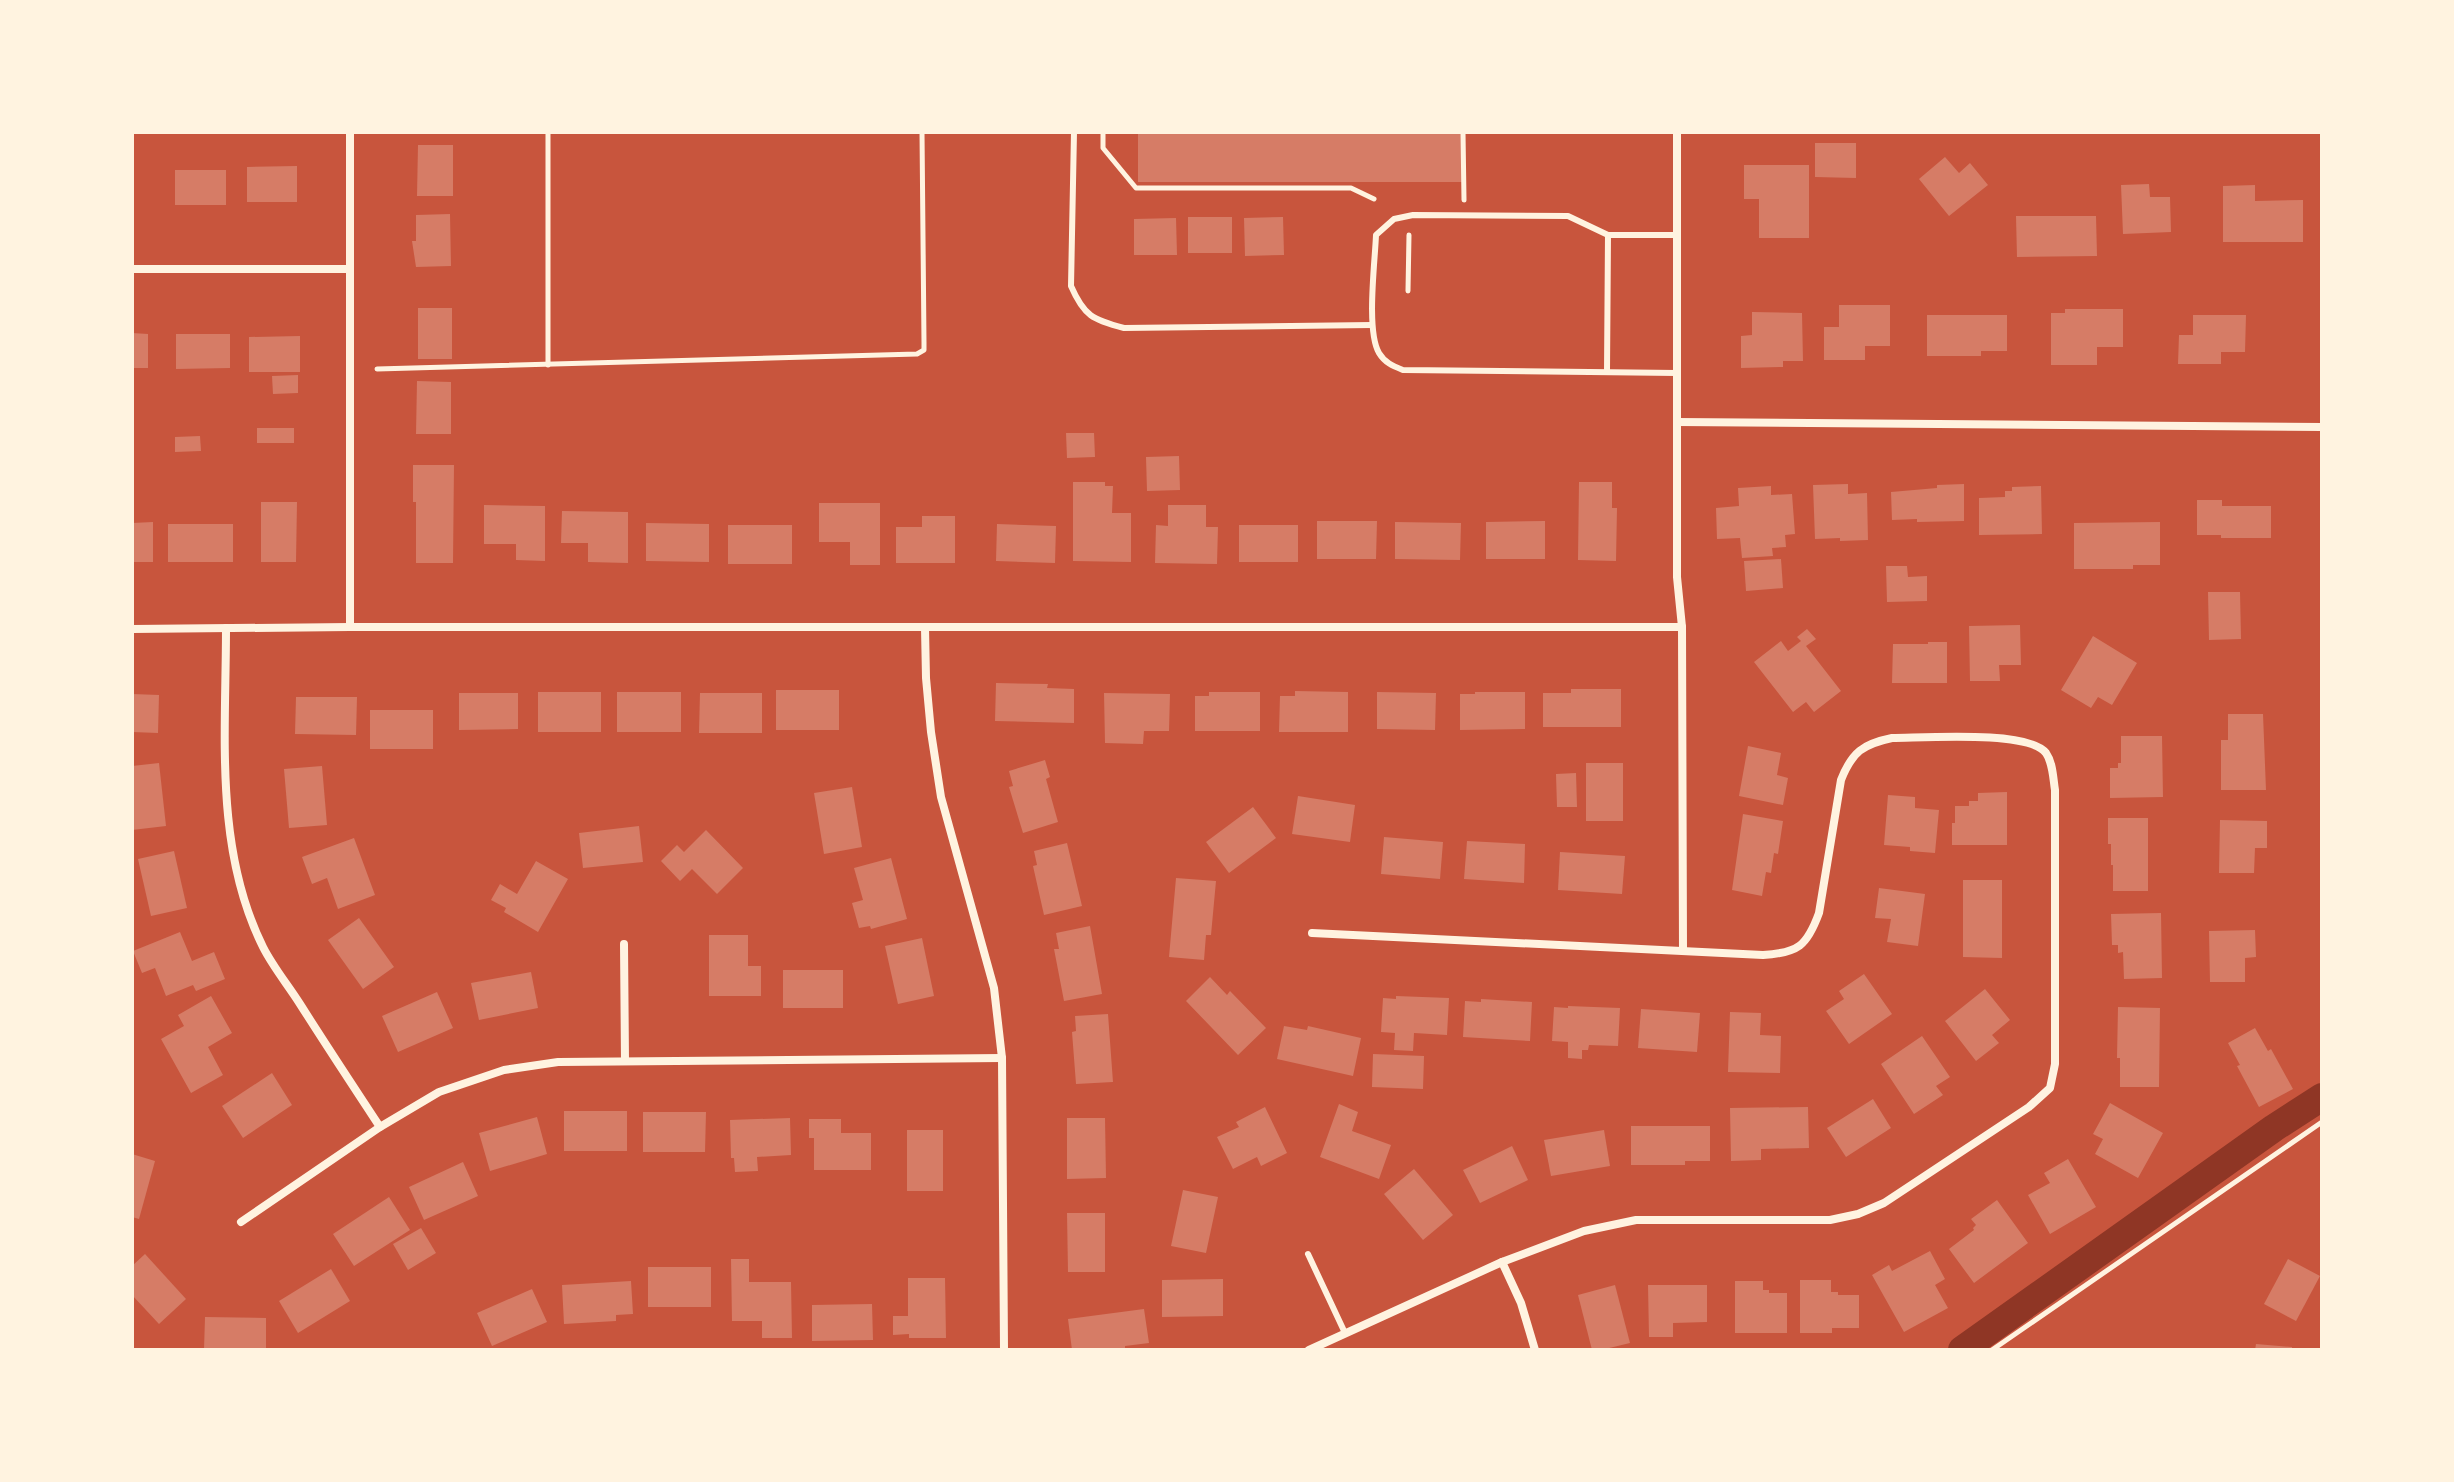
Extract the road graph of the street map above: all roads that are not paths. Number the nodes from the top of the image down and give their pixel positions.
1 (350, 132) edge
2 (1074, 132) edge
3 (1677, 132) edge
4 (1608, 235) junction
5 (1677, 235) junction
6 (132, 269) edge
7 (350, 269) junction
8 (1372, 325) junction
9 (1607, 372) junction
10 (1677, 373) junction
11 (1677, 422) junction
12 (2322, 427) edge
13 (350, 627) junction
14 (1682, 627) junction
15 (226, 628) junction
16 (925, 628) junction
17 (132, 629) edge
18 (1312, 933) dead end
19 (624, 944) dead end
20 (1683, 950) junction
21 (1002, 1058) junction
22 (625, 1061) junction
23 (380, 1127) junction
24 (241, 1222) dead end
25 (1308, 1254) dead end
26 (1502, 1262) junction
27 (1345, 1333) junction
28 (1004, 1350) edge
29 (1309, 1350) edge
30 (1535, 1350) edge

1 - 7 street
2 - 8 lane
3 - 5 street
4 - 5 lane
4 - 8 lane
4 - 9 lane
5 - 10 street
6 - 7 street
7 - 13 street
8 - 9 lane
9 - 10 lane
10 - 11 street
11 - 12 street
11 - 14 street
13 - 15 street
13 - 16 street
14 - 16 street
14 - 20 street
15 - 17 street
15 - 23 street
16 - 21 street
18 - 20 street
19 - 22 street
20 - 26 street
21 - 22 street
21 - 28 street
22 - 23 street
23 - 24 street
25 - 27 lane
26 - 27 street
26 - 30 street
27 - 29 street

